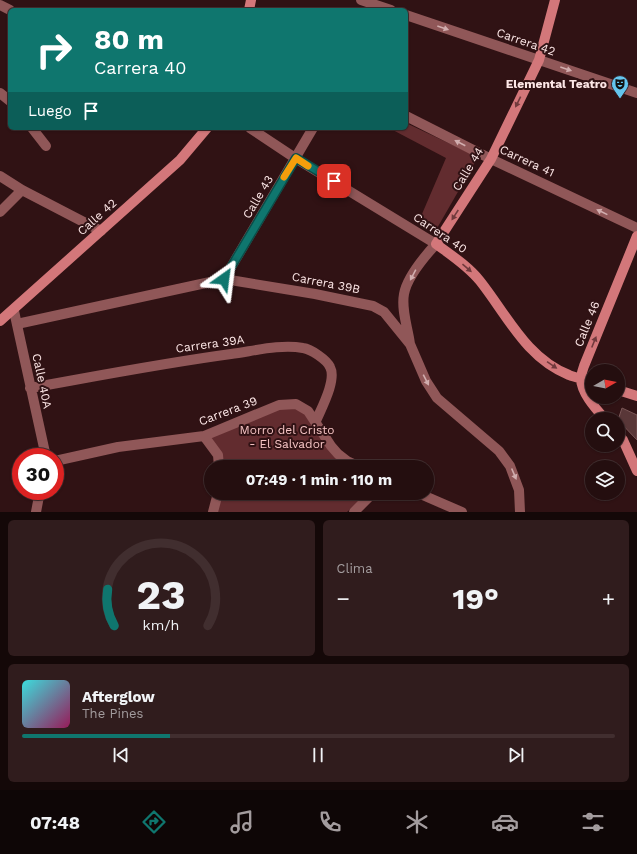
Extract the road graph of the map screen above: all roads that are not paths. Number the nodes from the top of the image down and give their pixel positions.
1 (361, 0) edge
2 (555, 0) edge
3 (373, 5) edge
4 (384, 8) edge
5 (408, 16) edge
6 (539, 60) junction
7 (0, 93) edge
8 (637, 93) edge
9 (8, 99) edge
10 (408, 117) edge
11 (34, 130) edge
12 (205, 130) edge
13 (253, 130) edge
14 (312, 130) edge
15 (46, 146) dead end
16 (296, 158) junction
17 (491, 159) junction
18 (0, 176) edge
19 (22, 190) junction
20 (0, 212) edge
21 (637, 228) edge
22 (101, 231) junction
23 (637, 236) edge
24 (436, 244) junction
25 (224, 279) junction
26 (14, 311) junction
27 (0, 322) edge
28 (17, 324) junction
29 (410, 344) junction
30 (581, 378) junction
31 (585, 379) edge
32 (30, 388) junction
33 (625, 392) edge
34 (637, 396) edge
35 (599, 412) edge
36 (316, 421) junction
37 (204, 436) junction
38 (625, 444) edge
39 (44, 448) edge
40 (64, 459) edge
41 (218, 460) edge
42 (346, 460) edge
43 (637, 471) edge
44 (38, 500) edge
45 (216, 500) edge
46 (366, 500) edge
47 (432, 500) edge
48 (455, 511) edge
49 (36, 512) edge
50 (213, 512) edge
51 (354, 512) edge
52 (520, 512) edge

1 - 3 street
2 - 6 street, Calle 44
3 - 4 street
5 -> 6 street, Carrera 42
6 -> 8 street, Carrera 42
6 -> 17 street, Calle 44
7 - 9 street
17 -> 10 street, Carrera 41
11 - 15 street
12 - 22 street, Calle 42
13 - 16 street, Carrera 40
14 - 16 street, Calle 43
16 - 24 street, Carrera 40
16 - 25 street, Calle 43
21 -> 17 street, Carrera 41
17 -> 24 street, Calle 44
18 - 19 street
19 - 20 street
19 - 22 street
22 - 26 street, Calle 42
30 -> 23 street, Calle 46
24 -> 29 street, Calle 44
24 -> 30 street, Carrera 40
25 - 28 street, Carrera 39B
25 - 29 street, Carrera 39B
26 - 27 street, Calle 42
26 - 28 street, Calle 40A
28 - 32 street, Calle 40A
29 -> 52 street, Carrera 39B
30 - 31 street, Carrera 40
30 - 35 street
32 - 36 street, Carrera 39A
32 - 39 street, Calle 40A
33 - 34 street
36 - 37 street, Carrera 39
36 - 42 street, Carrera 39
37 - 40 street, Carrera 39
37 - 41 street
38 - 43 street
44 - 49 street
45 - 50 street
46 - 51 street
47 - 48 street

